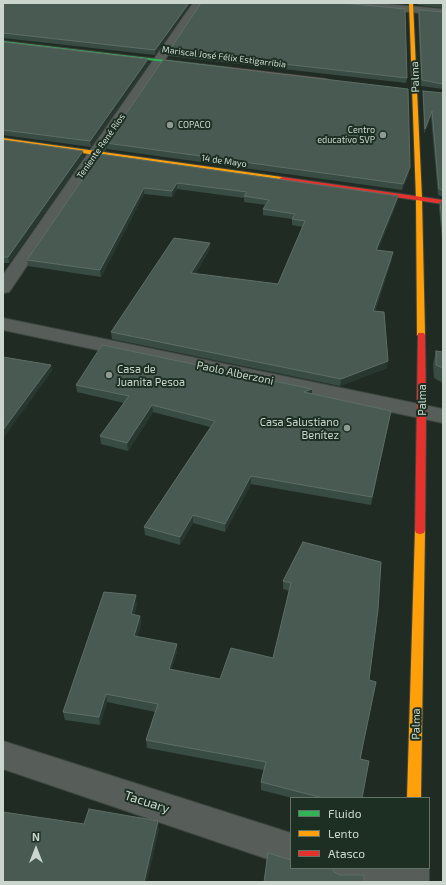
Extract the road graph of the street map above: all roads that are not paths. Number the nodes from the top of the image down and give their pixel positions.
1 (198, 3) edge
2 (344, 3) edge
3 (412, 6) edge
4 (443, 12) edge
5 (3, 42) edge
6 (161, 60) junction
7 (338, 81) edge
8 (3, 140) edge
9 (96, 152) junction
10 (419, 199) junction
11 (443, 202) edge
12 (3, 288) edge
13 (3, 324) edge
14 (422, 412) junction
15 (443, 416) edge
16 (3, 755) edge
17 (414, 797) edge
18 (290, 850) edge
19 (349, 869) edge
20 (413, 869) edge
21 (388, 882) edge
22 (412, 882) edge

1 - 6 street, Teniente René Ríos
2 - 3 street
3 - 4 street
3 - 10 street, Palma
5 - 6 street, Mariscal José Félix Estigarribia
6 - 7 street, Mariscal José Félix Estigarribia
6 - 9 street, Teniente René Ríos
8 - 9 street, 14 de Mayo
9 - 10 street, 14 de Mayo
9 - 12 street, Teniente René Ríos
10 - 11 street, 14 de Mayo
10 - 14 street, Palma
13 - 14 street, Paolo Alberzoni
14 - 15 street, Paolo Alberzoni
14 - 17 street, Palma
16 - 18 street, Tacuary
19 - 21 street
20 - 22 street

